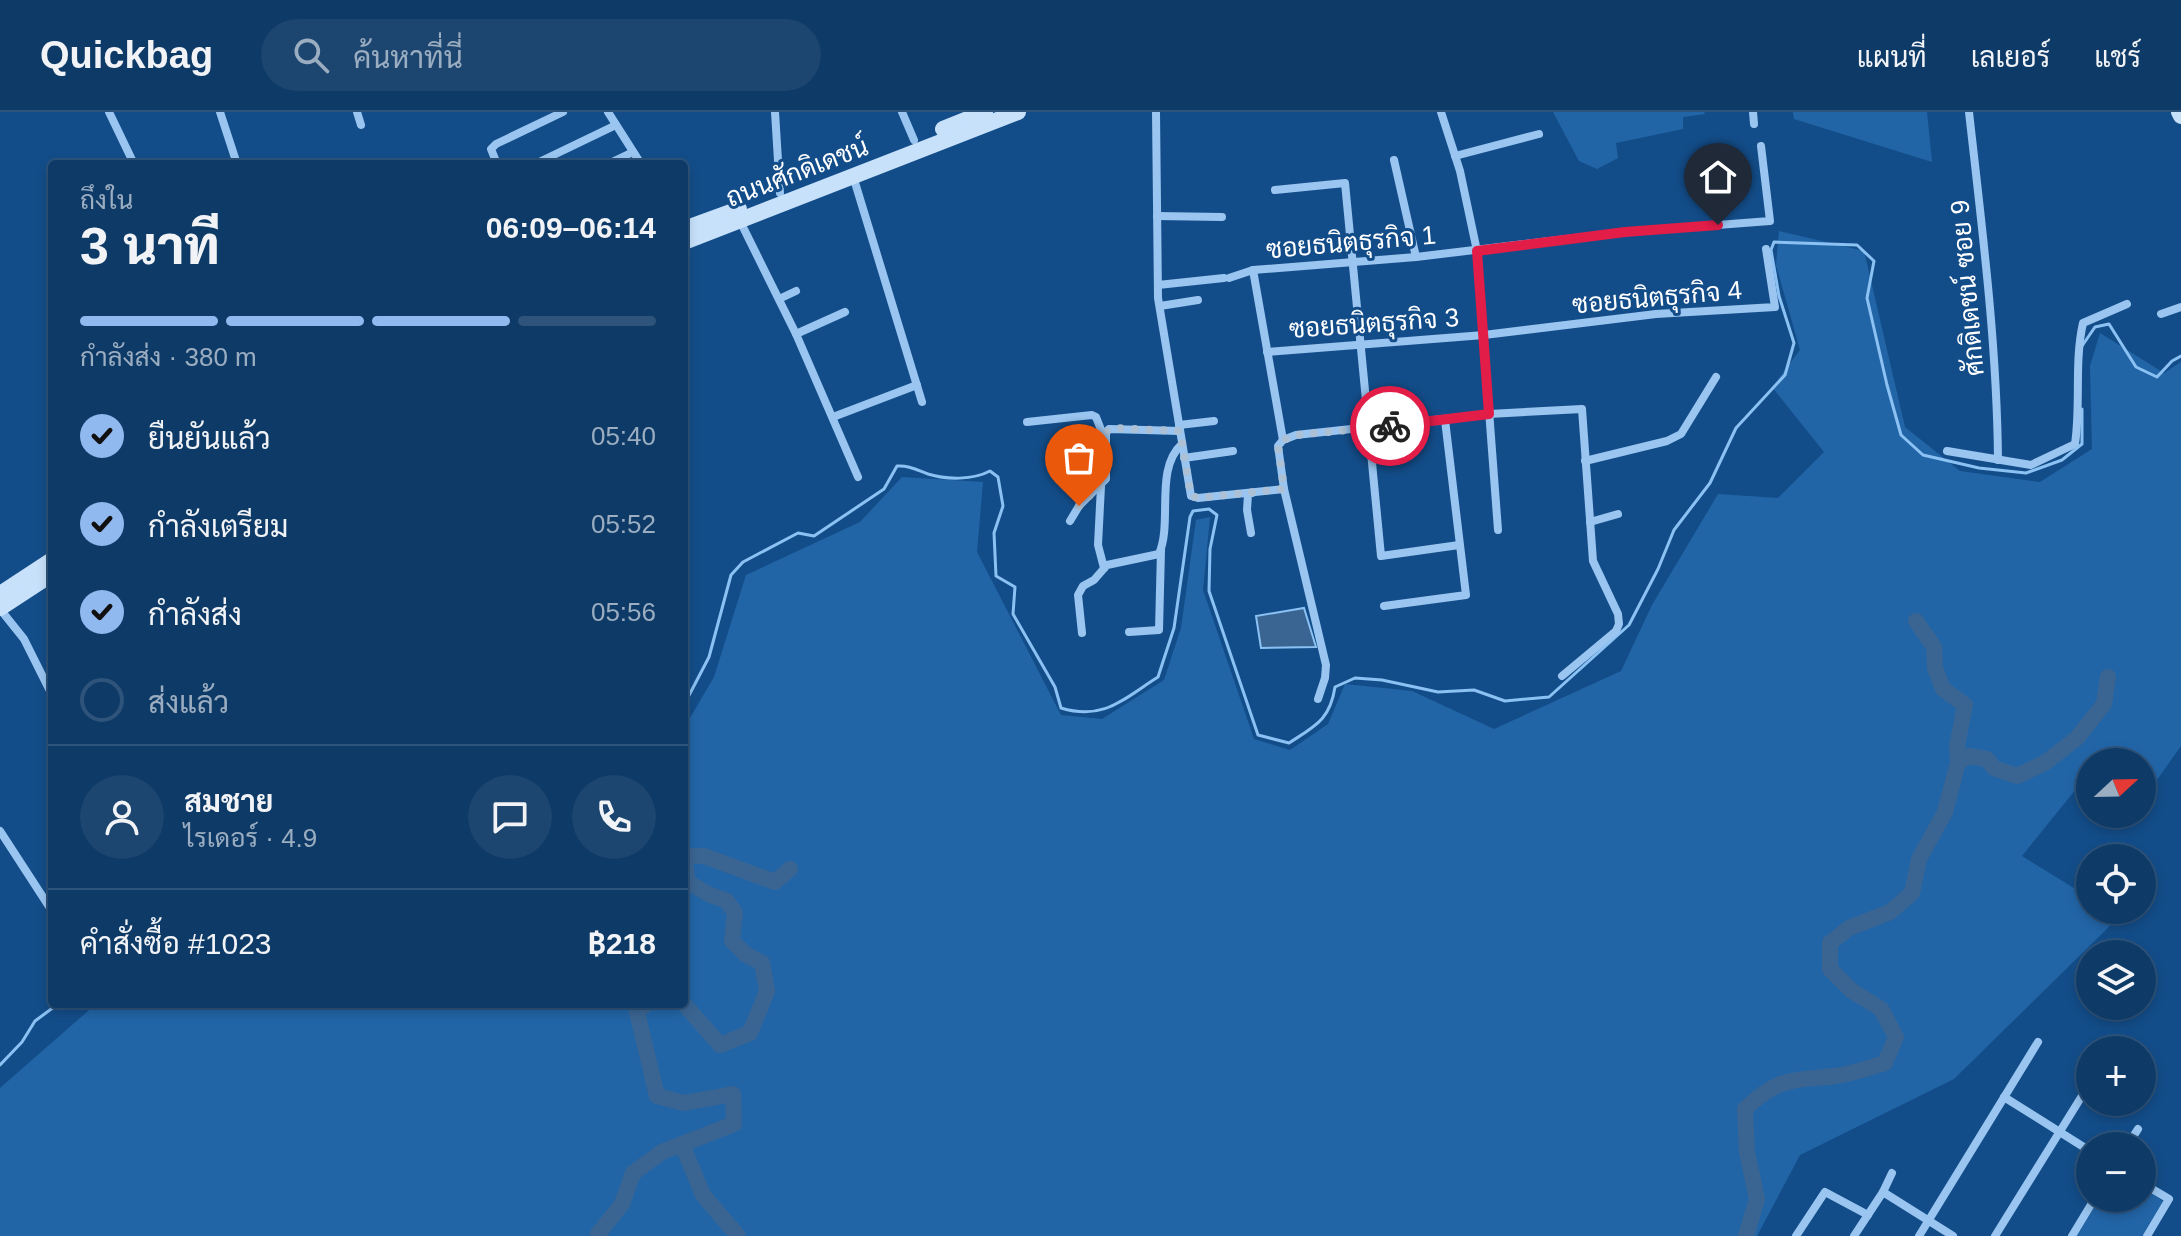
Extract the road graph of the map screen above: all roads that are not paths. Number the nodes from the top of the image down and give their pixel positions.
1 (109, 112) edge
2 (220, 112) edge
3 (357, 112) edge
4 (563, 112) edge
5 (608, 112) edge
6 (775, 112) edge
7 (902, 112) edge
8 (985, 112) edge
9 (1018, 112) edge
10 (1156, 112) edge
11 (1441, 112) edge
12 (1753, 112) edge
13 (1969, 112) edge
14 (957, 117) edge
15 (1754, 124) dead end
16 (361, 125) dead end
17 (616, 125) junction
18 (1539, 134) dead end
19 (914, 140) junction
20 (1761, 146) dead end
21 (633, 152) junction
22 (1455, 156) junction
23 (132, 160) edge
24 (236, 160) edge
25 (495, 160) edge
26 (543, 160) edge
27 (616, 160) edge
28 (638, 160) edge
29 (1394, 160) dead end
30 (853, 175) junction
31 (813, 185) junction
32 (1275, 190) dead end
33 (780, 193) junction
34 (1157, 216) junction
35 (1222, 217) dead end
36 (740, 220) junction
37 (688, 235) edge
38 (688, 235) edge
39 (1766, 249) dead end
40 (1477, 251) junction
41 (1416, 257) junction
42 (1354, 261) junction
43 (1253, 270) junction
44 (1158, 285) junction
45 (796, 291) dead end
46 (779, 299) junction
47 (1198, 300) dead end
48 (2127, 304) dead end
49 (1160, 306) junction
50 (2181, 307) edge
51 (845, 312) dead end
52 (2161, 314) dead end
53 (796, 334) junction
54 (1484, 335) junction
55 (1361, 344) junction
56 (1267, 352) junction
57 (1716, 377) dead end
58 (917, 385) junction
59 (922, 402) dead end
60 (1489, 414) junction
61 (833, 417) junction
62 (1445, 420) junction
63 (1214, 421) dead end
64 (1027, 422) dead end
65 (1179, 428) junction
66 (1369, 428) junction
67 (1283, 440) junction
68 (1106, 442) junction
69 (1182, 444) junction
70 (1233, 451) dead end
71 (1947, 451) dead end
72 (1184, 458) junction
73 (1998, 460) junction
74 (1585, 461) junction
75 (858, 477) dead end
76 (1101, 486) junction
77 (1284, 489) junction
78 (1253, 492) junction
79 (1618, 514) dead end
80 (1070, 521) dead end
81 (1590, 522) junction
82 (1498, 530) dead end
83 (1251, 533) dead end
84 (1459, 545) junction
85 (1161, 550) junction
86 (48, 563) edge
87 (1104, 568) junction
88 (48, 577) edge
89 (0, 594) edge
90 (1384, 606) dead end
91 (0, 609) edge
92 (1129, 632) dead end
93 (1082, 633) dead end
94 (1562, 676) dead end
95 (48, 687) edge
96 (1318, 699) dead end
97 (0, 831) edge
98 (48, 905) edge
99 (2038, 1042) dead end
100 (2004, 1097) junction
101 (2076, 1106) edge
102 (2138, 1129) dead end
103 (2060, 1132) junction
104 (2136, 1132) edge
105 (2076, 1142) edge
106 (1892, 1173) dead end
107 (2156, 1191) edge
108 (1883, 1192) junction
109 (2087, 1212) edge
110 (1868, 1215) junction
111 (1928, 1221) junction
112 (1796, 1236) edge
113 (1854, 1236) edge
114 (1919, 1236) edge
115 (1953, 1236) edge
116 (1995, 1236) edge
117 (2072, 1236) edge
118 (2147, 1236) edge

1 - 23 street
2 - 24 street
3 - 16 street
4 - 25 street
5 - 17 street
6 - 33 street
7 - 19 street
8 - 14 main road, ถนนศักดิเดชน์
9 - 30 main road, ถนนศักดิเดชน์
10 - 34 street
11 - 22 street
12 - 15 street
13 - 73 street, ศักดิเดชน์ ซอย 9
14 - 19 main road, ถนนศักดิเดชน์
17 - 21 street
17 - 26 street
18 - 22 street
19 - 31 main road, ถนนศักดิเดชน์
20 - 40 street, ซอยธนิตธุรกิจ 1
21 - 27 street
21 - 28 street
22 - 40 street
29 - 41 street
30 - 31 main road, ถนนศักดิเดชน์
30 - 58 street
31 - 33 main road, ถนนศักดิเดชน์
31 - 36 main road, ถนนศักดิเดชน์
32 - 42 street
33 - 37 main road, ถนนศักดิเดชน์
34 - 35 street
34 - 44 street
36 - 38 main road, ถนนศักดิเดชน์
36 - 46 street
39 - 54 street, ซอยธนิตธุรกิจ 4
40 - 41 street, ซอยธนิตธุรกิจ 1
40 - 54 street
41 - 42 street, ซอยธนิตธุรกิจ 1
42 - 43 street, ซอยธนิตธุรกิจ 1
42 - 55 street
43 - 44 street, ซอยธนิตธุรกิจ 1
43 - 56 street
44 - 49 street
45 - 46 street
46 - 53 street
47 - 49 street
48 - 73 street
49 - 65 street
50 - 52 street
51 - 53 street
53 - 61 street
54 - 55 street, ซอยธนิตธุรกิจ 3
54 - 60 street
55 - 56 street, ซอยธนิตธุรกิจ 3
55 - 66 street
56 - 67 street
57 - 74 street
58 - 59 street
58 - 61 street
60 - 62 street
60 - 74 street
60 - 82 street
61 - 75 street
62 - 66 street
62 - 84 street
63 - 65 street
64 - 68 street
65 - 68 street
65 - 69 street
66 - 67 street
66 - 84 street
67 - 77 street
68 - 76 street
69 - 72 street
69 - 85 street
70 - 72 street
71 - 73 street
72 - 78 street
74 - 81 street
76 - 80 street
76 - 87 street
77 - 78 street
77 - 96 street
78 - 83 street
79 - 81 street
81 - 94 street
84 - 90 street
85 - 87 street
85 - 92 street
86 - 89 main road
87 - 93 street
88 - 91 main road
91 - 95 street
97 - 98 street
99 - 100 street
100 - 103 street
100 - 111 street
101 - 103 street
102 - 104 street
103 - 105 street
103 - 116 street
106 - 108 street
107 - 118 street
108 - 110 street
108 - 111 street
109 - 117 street
110 - 112 street
110 - 113 street
111 - 114 street
111 - 115 street

